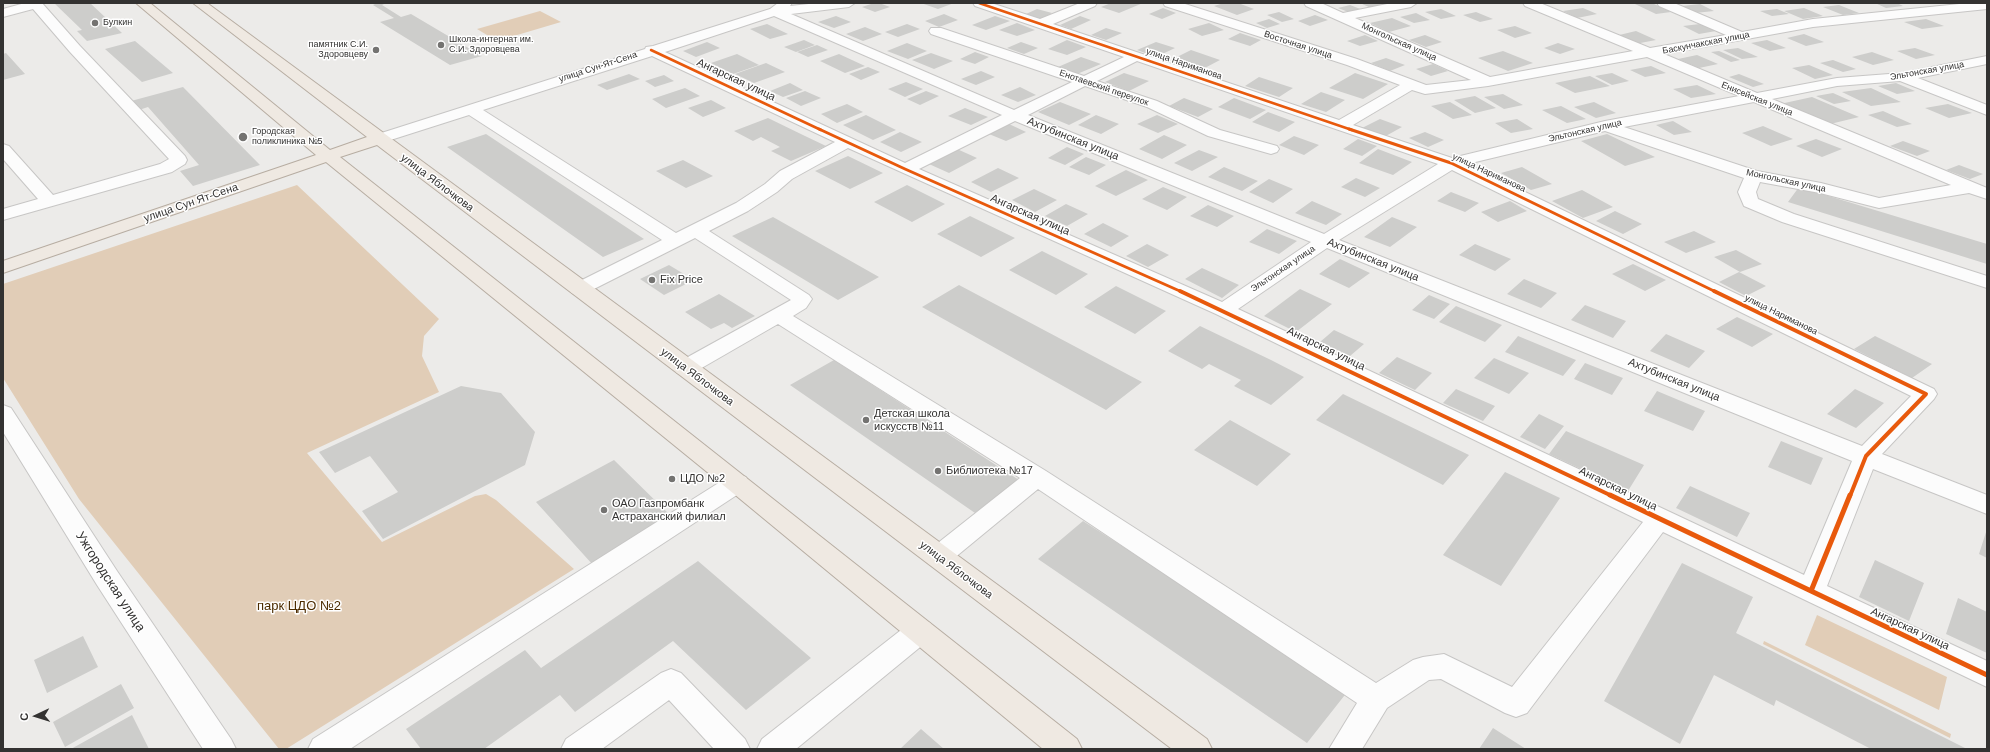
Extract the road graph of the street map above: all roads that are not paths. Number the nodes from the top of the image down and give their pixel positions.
1 (142, 3) edge
2 (199, 3) edge
3 (845, 3) edge
4 (979, 3) edge
5 (1091, 3) edge
6 (1169, 3) edge
7 (1310, 3) edge
8 (1411, 3) edge
9 (1528, 3) edge
10 (1663, 3) edge
11 (1987, 5) edge
12 (780, 8) edge
13 (3, 13) edge
14 (1341, 17) junction
15 (1041, 24) junction
16 (936, 31) dead end
17 (1741, 36) junction
18 (651, 50) junction
19 (1649, 54) junction
20 (1136, 56) junction
21 (1987, 60) edge
22 (1902, 77) junction
23 (1084, 81) junction
24 (1488, 82) junction
25 (1411, 85) junction
26 (1425, 90) joint
27 (1754, 98) junction
28 (471, 109) junction
29 (1987, 110) edge
30 (1014, 115) junction
31 (1341, 125) junction
32 (1605, 126) junction
33 (378, 139) junction
34 (847, 142) junction
35 (3, 149) edge
36 (1271, 149) dead end
37 (328, 156) junction
38 (1451, 163) junction
39 (905, 169) junction
40 (1754, 176) junction
41 (1971, 187) junction
42 (1987, 194) edge
43 (50, 202) junction
44 (3, 215) edge
45 (695, 230) junction
46 (674, 240) junction
47 (1325, 241) junction
48 (3, 267) edge
49 (1987, 282) edge
50 (579, 289) junction
51 (1222, 310) junction
52 (779, 316) junction
53 (685, 368) junction
54 (3, 413) edge
55 (1866, 456) junction
56 (1036, 476) junction
57 (737, 483) junction
58 (1987, 505) edge
59 (1659, 519) junction
60 (938, 557) junction
61 (1811, 591) junction
62 (920, 631) junction
63 (1987, 675) edge
64 (1376, 699) junction
65 (220, 749) edge
66 (324, 749) edge
67 (577, 749) edge
68 (734, 749) edge
69 (773, 749) edge
70 (1066, 749) edge
71 (1196, 749) edge
72 (1344, 749) edge

1 - 37 main road
2 - 33 main road, улица Яблочкова
3 - 12 street, улица Сун-Ят-Сена
4 - 15 street, улица Нариманова
5 - 15 street
6 - 25 street, Восточная улица
7 - 14 street, Монгольская улица
8 - 14 street
9 - 19 street, Енисейская улица
10 - 17 street
11 - 17 street, Баскунчакская улица
12 - 18 street, улица Сун-Ят-Сена
12 - 30 street, Ахтубинская улица
13 - 43 street
14 - 24 street, Монгольская улица
15 - 20 street, улица Нариманова
16 - 23 street, Енотаевский переулок
17 - 19 street, Баскунчакская улица
18 - 28 street, улица Сун-Ят-Сена
18 - 34 street, Ангарская улица
19 - 24 street, Баскунчакская улица
19 - 27 street, Енисейская улица
20 - 23 street
20 - 31 street, улица Нариманова
21 - 22 street, Эльтонская улица
22 - 27 street, Эльтонская улица
22 - 29 street
23 - 30 street
23 - 36 street, Енотаевский переулок
24 - 26 street, Баскунчакская улица
25 - 26 street, Восточная улица
25 - 31 street
27 - 32 street, Эльтонская улица
27 - 41 street, Енисейская улица
28 - 33 street, улица Сун-Ят-Сена
28 - 46 street
30 - 39 street
30 - 47 street, Ахтубинская улица
31 - 38 street, улица Нариманова
32 - 38 street, Эльтонская улица
32 - 40 street, Монгольская улица
33 - 37 main road, улица Сун Ят-Сена
33 - 50 main road, улица Яблочкова
34 - 39 street, Ангарская улица
34 - 45 street
35 - 43 street
37 - 48 main road, улица Сун Ят-Сена
37 - 57 main road
38 - 47 street, Эльтонская улица
38 - 55 street, улица Нариманова
39 - 51 street, Ангарская улица
40 - 41 street, Монгольская улица
40 - 49 street
41 - 42 street, Енисейская улица
43 - 44 street
45 - 46 street
45 - 52 street
46 - 50 street
47 - 51 street, Эльтонская улица
47 - 55 street, Ахтубинская улица
50 - 53 main road, улица Яблочкова
51 - 59 street, Ангарская улица
52 - 53 street
52 - 56 street
53 - 60 main road, улица Яблочкова
54 - 65 street, Ужгородская улица
55 - 58 street, Ахтубинская улица
55 - 61 street
56 - 60 street
56 - 64 street
57 - 62 main road
57 - 66 street
59 - 61 street, Ангарская улица
59 - 64 street
60 - 71 main road, улица Яблочкова
61 - 63 street, Ангарская улица
62 - 69 street
62 - 70 main road
64 - 72 street
67 - 68 street

